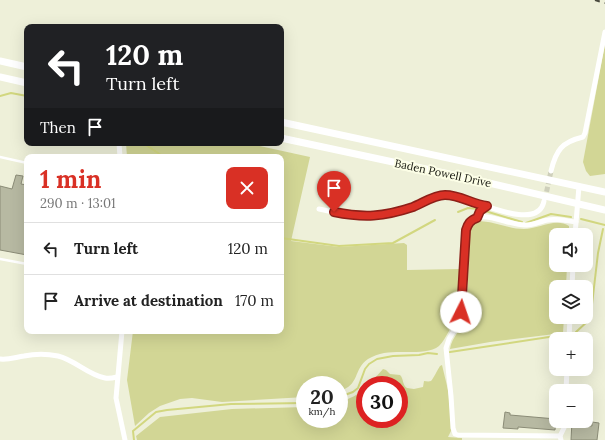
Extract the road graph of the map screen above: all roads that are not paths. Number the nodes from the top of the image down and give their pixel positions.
1 (605, 32) edge
2 (0, 61) edge
3 (24, 66) edge
4 (0, 77) edge
5 (24, 82) edge
6 (284, 123) edge
7 (284, 139) edge
8 (0, 158) edge
9 (24, 162) edge
10 (550, 171) tunnel mouth
11 (579, 186) junction
12 (605, 192) edge
13 (544, 202) tunnel mouth
14 (578, 203) junction
15 (487, 206) junction
16 (320, 209) dead end
17 (605, 210) edge
18 (477, 218) junction
19 (576, 222) junction
20 (576, 228) edge
21 (0, 258) edge
22 (24, 263) edge
23 (122, 334) edge
24 (0, 359) edge
25 (117, 377) junction
26 (564, 428) edge
27 (561, 438) edge
28 (125, 440) edge

1 - 10 street
2 - 3 main road
4 - 5 main road
6 - 11 main road, Baden Powell Drive
7 - 14 main road, Baden Powell Drive
8 - 9 lane
11 - 12 main road, Baden Powell Drive
11 - 14 street
13 - 15 street
14 - 17 main road, Baden Powell Drive
14 - 19 street
15 - 16 street
15 - 18 street
18 - 19 street
18 - 27 street
19 - 20 street
21 - 22 lane
23 - 25 street
24 - 25 street
25 - 28 street
26 - 27 street

